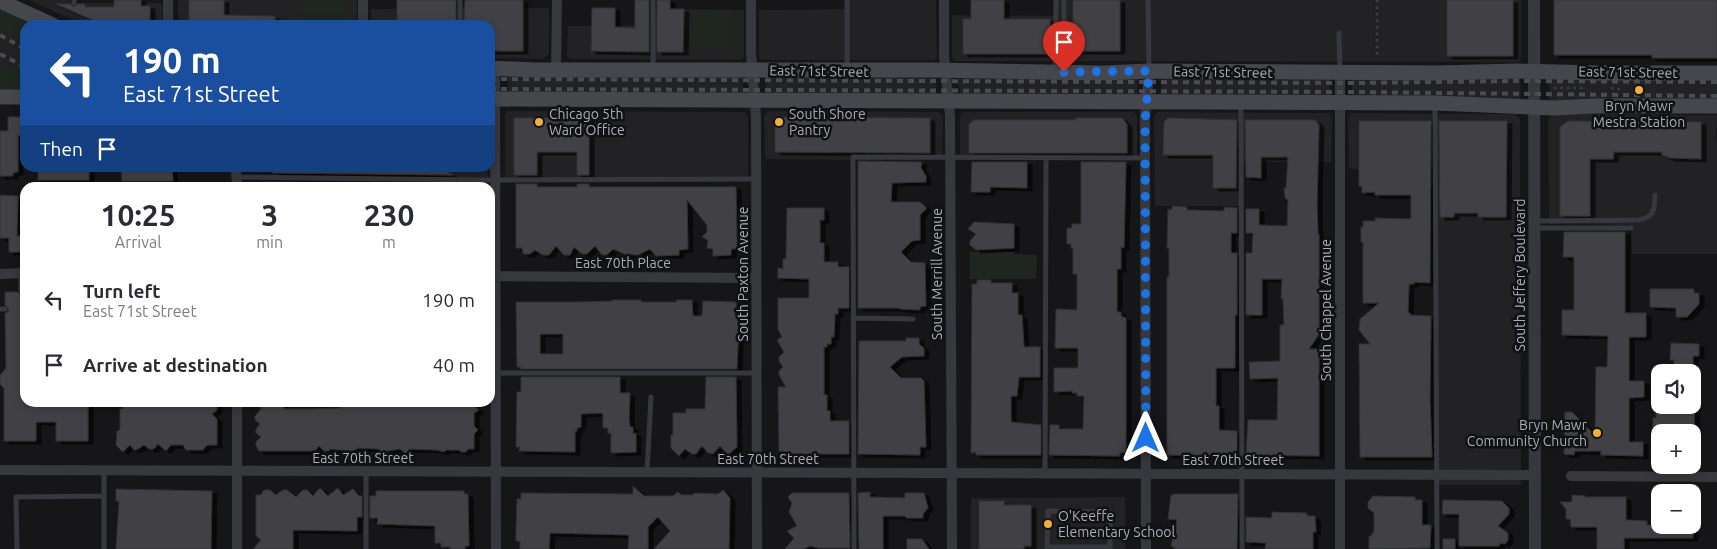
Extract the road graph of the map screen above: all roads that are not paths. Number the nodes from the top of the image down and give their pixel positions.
1 (168, 0) edge
2 (363, 0) edge
3 (460, 0) edge
4 (557, 0) edge
5 (652, 0) edge
6 (752, 0) edge
7 (847, 0) edge
8 (944, 0) edge
9 (1056, 0) edge
10 (1064, 0) edge
11 (1148, 0) edge
12 (1534, 0) edge
13 (0, 1) edge
14 (42, 20) edge
15 (168, 20) edge
16 (363, 20) edge
17 (460, 20) edge
18 (1339, 33) dead end
19 (495, 68) edge
20 (556, 70) junction
21 (653, 70) junction
22 (752, 70) junction
23 (847, 71) junction
24 (946, 71) junction
25 (1149, 71) junction
26 (1535, 71) junction
27 (1060, 72) junction
28 (1340, 72) junction
29 (1717, 73) edge
30 (0, 97) edge
31 (20, 97) edge
32 (495, 99) edge
33 (754, 99) junction
34 (948, 100) junction
35 (1147, 101) junction
36 (1241, 102) junction
37 (1340, 102) junction
38 (1435, 103) junction
39 (1717, 106) edge
40 (1534, 107) junction
41 (950, 158) junction
42 (1046, 158) junction
43 (1145, 158) junction
44 (495, 160) edge
45 (236, 177) edge
46 (756, 179) junction
47 (496, 180) junction
48 (1655, 196) dead end
49 (495, 212) edge
50 (1535, 224) junction
51 (1632, 228) dead end
52 (20, 273) edge
53 (0, 274) edge
54 (495, 276) edge
55 (756, 278) junction
56 (853, 318) junction
57 (913, 319) dead end
58 (495, 373) edge
59 (757, 374) junction
60 (651, 397) dead end
61 (237, 407) edge
62 (494, 407) edge
63 (0, 470) edge
64 (104, 471) junction
65 (237, 471) junction
66 (366, 472) junction
67 (496, 472) junction
68 (647, 472) junction
69 (757, 473) junction
70 (854, 473) junction
71 (952, 474) junction
72 (1045, 474) junction
73 (1146, 474) junction
74 (1242, 474) junction
75 (1340, 475) junction
76 (1436, 475) junction
77 (1535, 475) junction
78 (1571, 476) dead end
79 (1717, 477) edge
80 (104, 496) junction
81 (1048, 548) edge
82 (1110, 548) edge
83 (17, 549) edge
84 (104, 549) edge
85 (237, 549) edge
86 (366, 549) edge
87 (496, 549) edge
88 (757, 549) edge
89 (854, 549) edge
90 (952, 549) edge
91 (1146, 549) edge
92 (1242, 549) edge
93 (1340, 549) edge
94 (1436, 549) edge
95 (1535, 549) edge

1 - 15 street
2 - 16 street
3 - 17 lane
4 - 20 street
5 - 21 lane
6 - 22 street, South Paxton Avenue
7 - 23 lane
8 - 24 street, South Merrill Avenue
9 - 27 lane
10 - 27 lane
11 - 25 lane
12 - 26 street, South Jeffery Boulevard
13 - 14 main road
18 - 28 lane
19 - 20 main road, East 71st Street
20 - 21 main road, East 71st Street
21 - 22 main road, East 71st Street
22 - 23 main road, East 71st Street
22 - 33 street, South Paxton Avenue
23 - 24 main road, East 71st Street
24 - 27 main road, East 71st Street
24 - 34 street, South Merrill Avenue
25 - 27 main road, East 71st Street
25 - 28 main road, East 71st Street
25 - 35 street
26 - 28 main road, East 71st Street
26 - 29 main road, East 71st Street
26 - 40 street, South Jeffery Boulevard
28 - 37 street, South Chappel Avenue
30 - 31 main road
32 - 33 main road, East 71st Street
33 - 34 main road, East 71st Street
33 - 46 street, South Paxton Avenue
34 - 35 main road, East 71st Street
34 - 41 street, South Merrill Avenue
35 - 36 main road, East 71st Street
35 - 43 street
36 - 37 main road, East 71st Street
36 - 74 lane
37 - 38 main road, East 71st Street
37 - 75 street, South Chappel Avenue
38 - 40 main road, East 71st Street
38 - 76 lane
39 - 40 main road, East 71st Street
40 - 50 street, South Jeffery Boulevard
41 - 42 lane
41 - 56 lane
41 - 71 street, South Merrill Avenue
42 - 43 lane
42 - 72 lane
43 - 73 street
44 - 47 street
45 - 47 lane
46 - 47 lane
46 - 55 street, South Paxton Avenue
47 - 49 street
48 - 50 lane
50 - 51 lane
50 - 77 street, South Jeffery Boulevard
52 - 53 street
54 - 55 street, East 70th Place
55 - 59 street, South Paxton Avenue
56 - 57 lane
56 - 70 lane
58 - 59 lane
59 - 69 street, South Paxton Avenue
60 - 68 lane
61 - 65 street
62 - 67 street
63 - 64 street, East 70th Street
64 - 65 street, East 70th Street
64 - 80 lane
65 - 66 street, East 70th Street
65 - 85 street
66 - 67 street, East 70th Street
66 - 86 lane
67 - 68 street, East 70th Street
67 - 87 street
68 - 69 street, East 70th Street
69 - 70 street, East 70th Street
69 - 88 street, South Paxton Avenue
70 - 71 street, East 70th Street
70 - 89 lane
71 - 72 street, East 70th Street
71 - 90 street, South Merrill Avenue
72 - 73 street, East 70th Street
73 - 74 street, East 70th Street
73 - 91 street
74 - 75 street, East 70th Street
74 - 92 lane
75 - 76 street, East 70th Street
75 - 93 street, South Chappel Avenue
76 - 77 street, East 70th Street
76 - 94 lane
77 - 95 street, South Jeffery Boulevard
78 - 79 street
80 - 83 lane
80 - 84 lane
81 - 82 lane
81 - 82 lane

